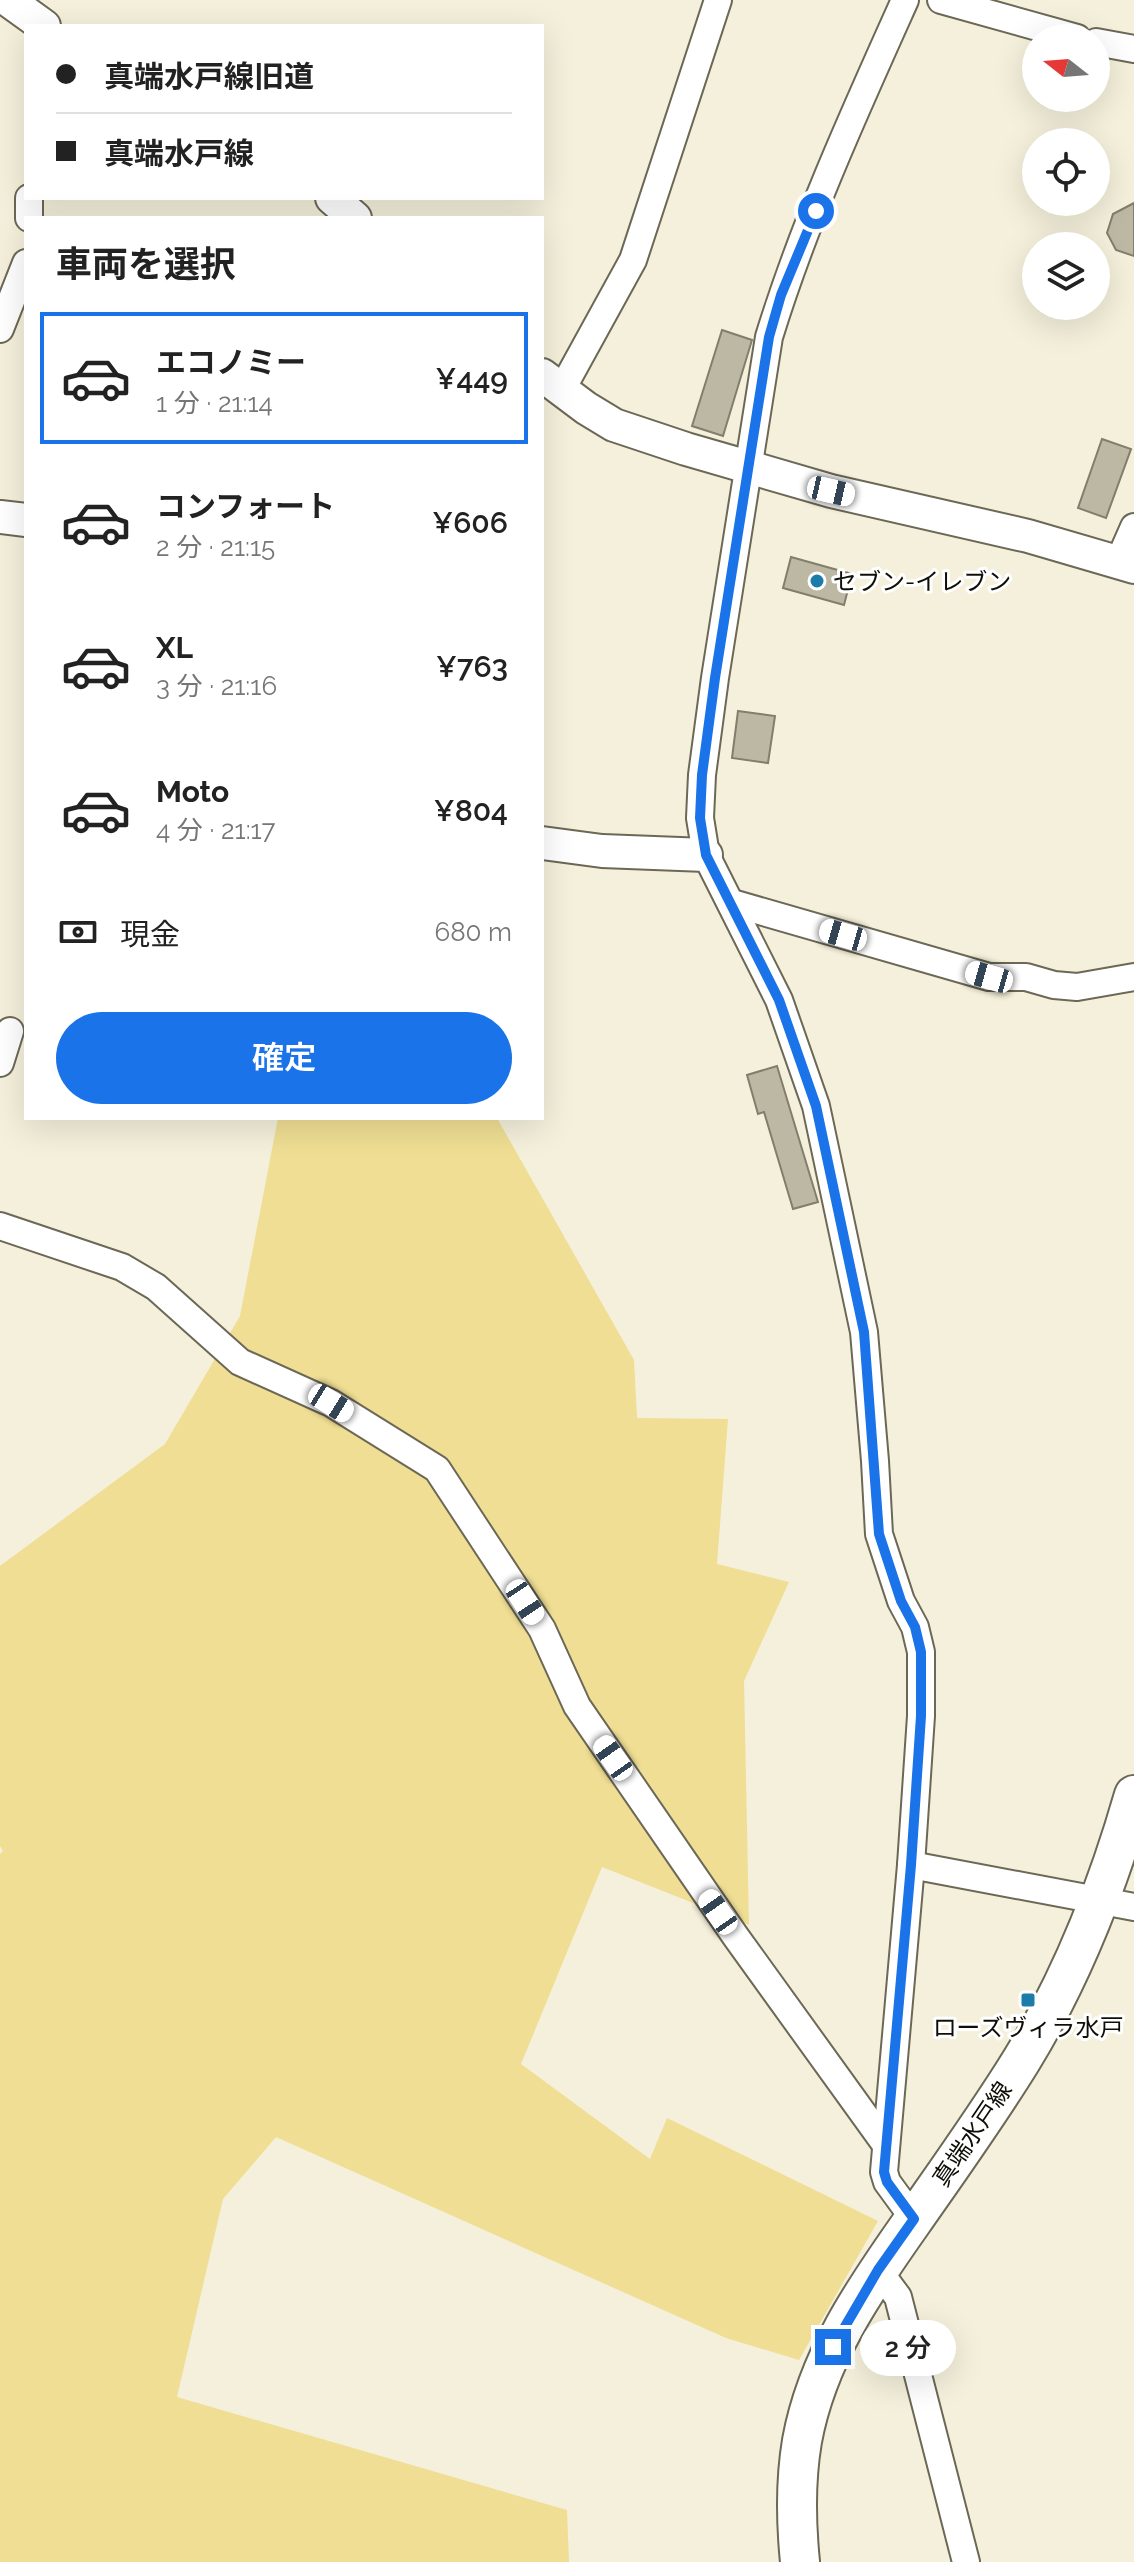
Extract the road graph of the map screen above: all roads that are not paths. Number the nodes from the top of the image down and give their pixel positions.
1 (8, 0) edge
2 (718, 0) edge
3 (905, 0) edge
4 (941, 0) edge
5 (41, 24) edge
6 (1027, 24) edge
7 (1110, 45) edge
8 (1134, 49) edge
9 (334, 200) edge
10 (353, 216) edge
11 (24, 268) edge
12 (0, 329) edge
13 (552, 383) edge
14 (748, 466) junction
15 (0, 517) edge
16 (24, 520) edge
17 (1134, 527) edge
18 (1126, 564) edge
19 (544, 843) edge
20 (706, 855) junction
21 (732, 903) junction
22 (1134, 977) edge
23 (10, 1031) dead end
24 (0, 1063) edge
25 (0, 1226) edge
26 (1134, 1795) edge
27 (911, 1865) junction
28 (1117, 1904) edge
29 (886, 2145) junction
30 (914, 2219) junction
31 (878, 2270) junction
32 (800, 2562) edge
33 (966, 2562) edge

1 - 5 street
2 - 13 street
3 - 14 street
4 - 6 street
7 - 8 street
9 - 10 street
11 - 12 street
13 - 14 street
14 - 18 street
14 - 20 street
15 - 16 street
17 - 18 street
19 - 20 street
20 - 21 street
21 - 22 street
21 - 27 street
23 - 24 street
25 - 29 street
26 - 28 main road, 真端水戸線
27 - 28 street
27 - 29 street
28 - 30 main road, 真端水戸線
29 - 30 street
30 - 31 main road, 真端水戸線
31 - 32 main road, 真端水戸線
31 - 33 street

